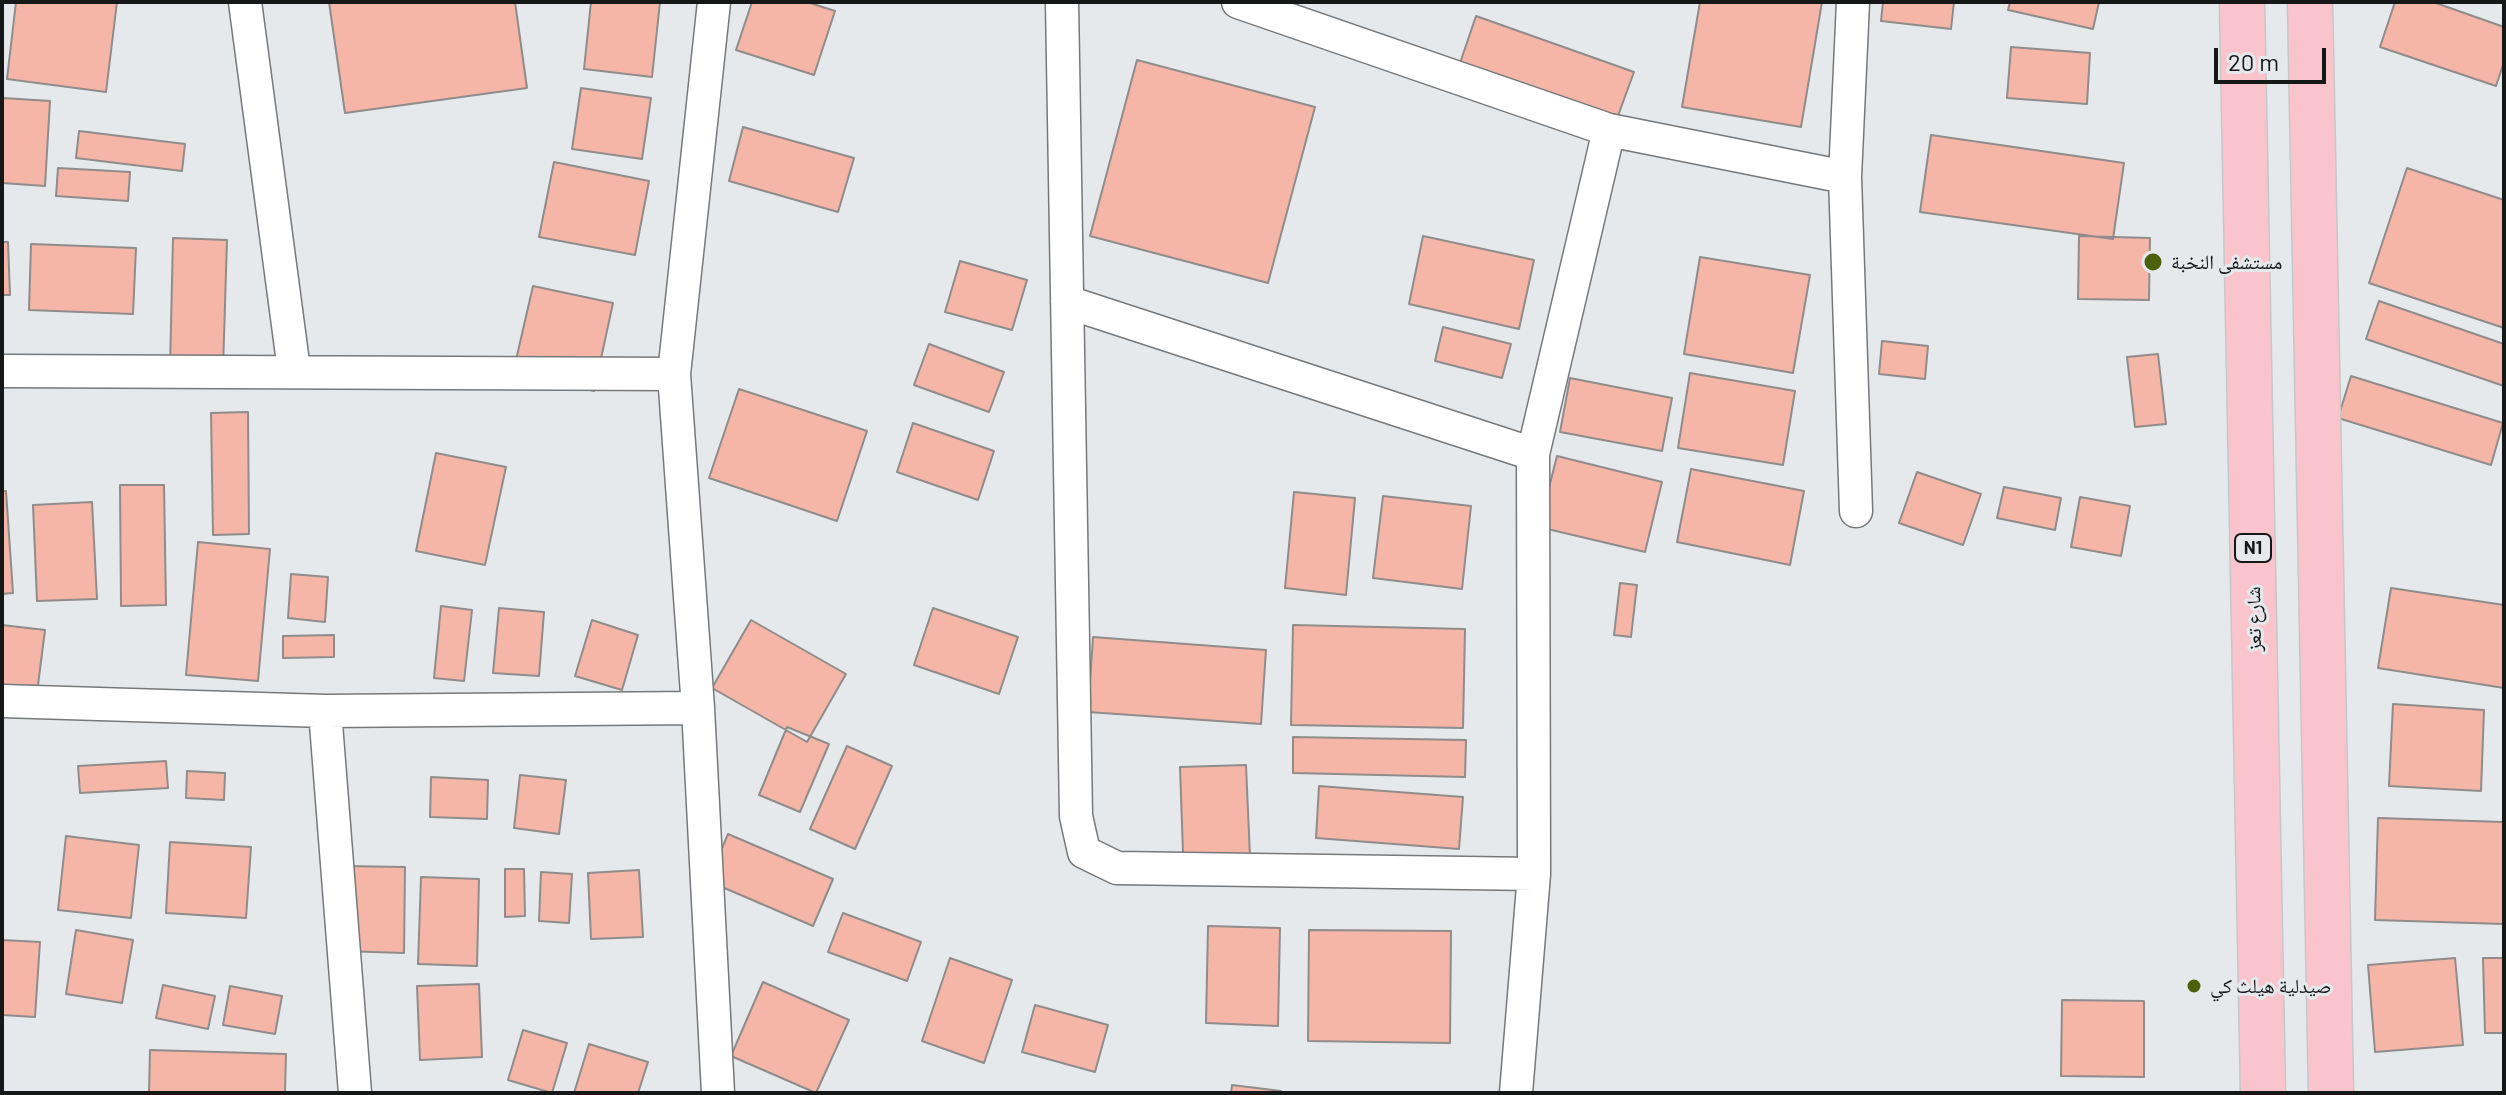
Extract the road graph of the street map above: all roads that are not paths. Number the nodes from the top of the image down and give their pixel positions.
1 (245, 2) edge
2 (714, 2) edge
3 (1062, 2) edge
4 (1238, 2) edge
5 (1853, 2) edge
6 (2242, 2) edge
7 (2310, 2) edge
8 (1609, 130) junction
9 (1845, 177) junction
10 (1067, 302) junction
11 (294, 370) junction
12 (2, 371) edge
13 (674, 374) junction
14 (1533, 454) junction
15 (1856, 511) dead end
16 (2, 701) edge
17 (698, 708) junction
18 (325, 711) junction
19 (1534, 874) junction
20 (355, 1093) edge
21 (718, 1093) edge
22 (1516, 1093) edge
23 (2263, 1093) edge
24 (2331, 1093) edge

1 - 11 street
2 - 13 street
3 - 10 street
4 - 8 street
5 - 9 street
6 - 23 highway, شارع تعز / N1
7 - 24 highway
8 - 9 street
8 - 14 street
9 - 15 street
10 - 14 street
10 - 19 street
11 - 12 street
11 - 13 street
13 - 17 street
14 - 19 street
16 - 18 street
17 - 18 street
17 - 21 street
18 - 20 street
19 - 22 street

